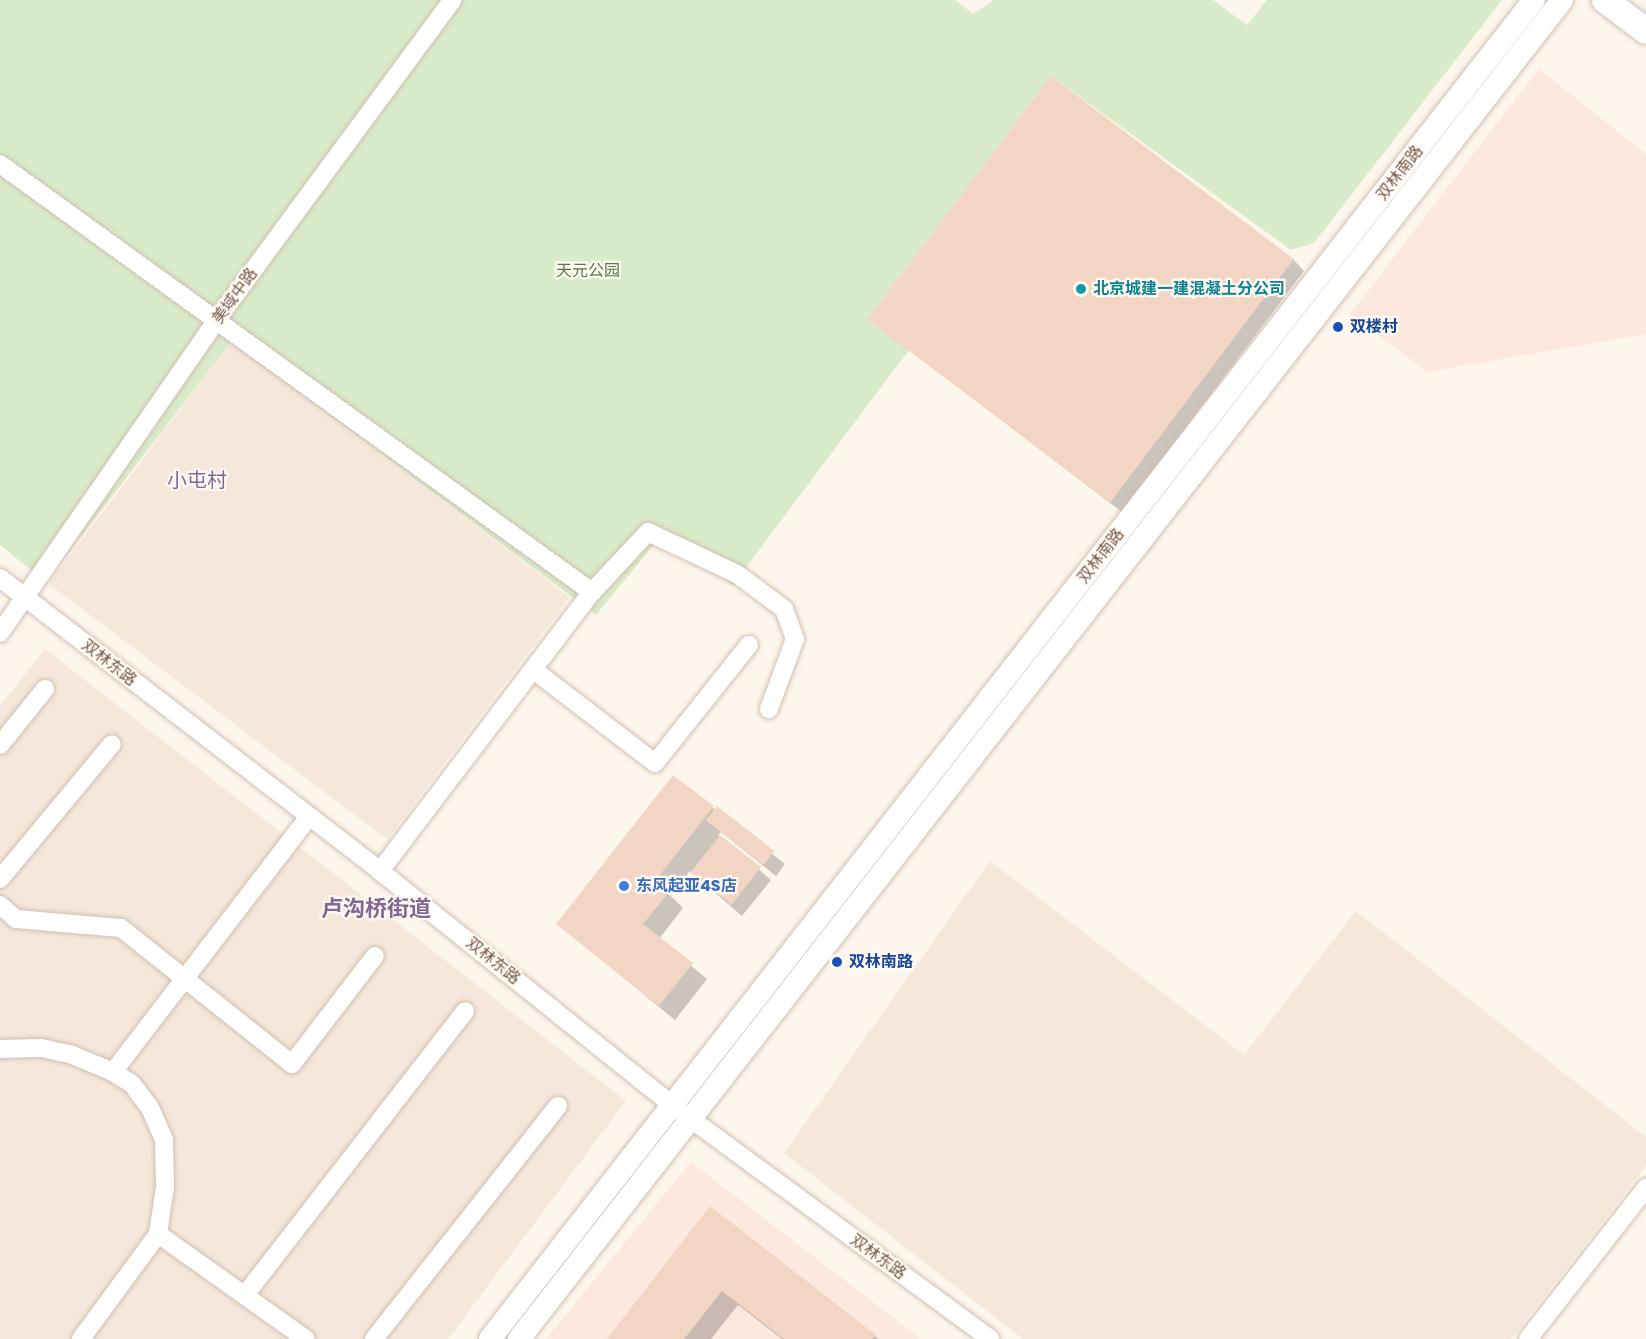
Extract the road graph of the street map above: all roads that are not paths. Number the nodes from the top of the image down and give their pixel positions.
1 (452, 0) edge
2 (1534, 0) edge
3 (1562, 0) edge
4 (1605, 0) edge
5 (1646, 31) edge
6 (0, 164) edge
7 (215, 322) junction
8 (0, 578) edge
9 (592, 592) junction
10 (24, 597) junction
11 (0, 633) edge
12 (749, 645) dead end
13 (535, 672) junction
14 (45, 689) dead end
15 (769, 709) dead end
16 (112, 744) dead end
17 (0, 745) edge
18 (309, 817) junction
19 (380, 871) junction
20 (0, 879) edge
21 (0, 905) edge
22 (375, 956) dead end
23 (185, 980) junction
24 (465, 1011) dead end
25 (0, 1049) edge
26 (112, 1072) junction
27 (672, 1105) junction
28 (558, 1106) dead end
29 (690, 1119) junction
30 (1646, 1188) edge
31 (158, 1234) junction
32 (245, 1295) junction
33 (81, 1339) edge
34 (306, 1339) edge
35 (374, 1339) edge
36 (490, 1339) edge
37 (519, 1339) edge
38 (990, 1339) edge
39 (1528, 1339) edge

1 - 7 street, 美域中路
2 - 27 street, 双林南路
3 - 29 street, 双林南路
4 - 5 main road
6 - 7 street
7 - 9 street
7 - 10 street, 美域中路
8 - 10 street, 双林东路
9 - 13 street
9 - 15 street
10 - 11 street, 美域中路
10 - 18 street, 双林东路
12 - 13 street
13 - 19 street
14 - 17 street
16 - 20 street
18 - 19 street, 双林东路
18 - 23 street
19 - 27 street, 双林东路
21 - 23 street
22 - 23 street
23 - 26 street
24 - 32 street
25 - 26 street
26 - 31 street
27 - 29 street, 双林东路
27 - 36 street, 双林南路
28 - 35 street
29 - 37 street, 双林南路
29 - 38 street, 双林东路
30 - 39 street
31 - 32 street
31 - 33 street
32 - 34 street

